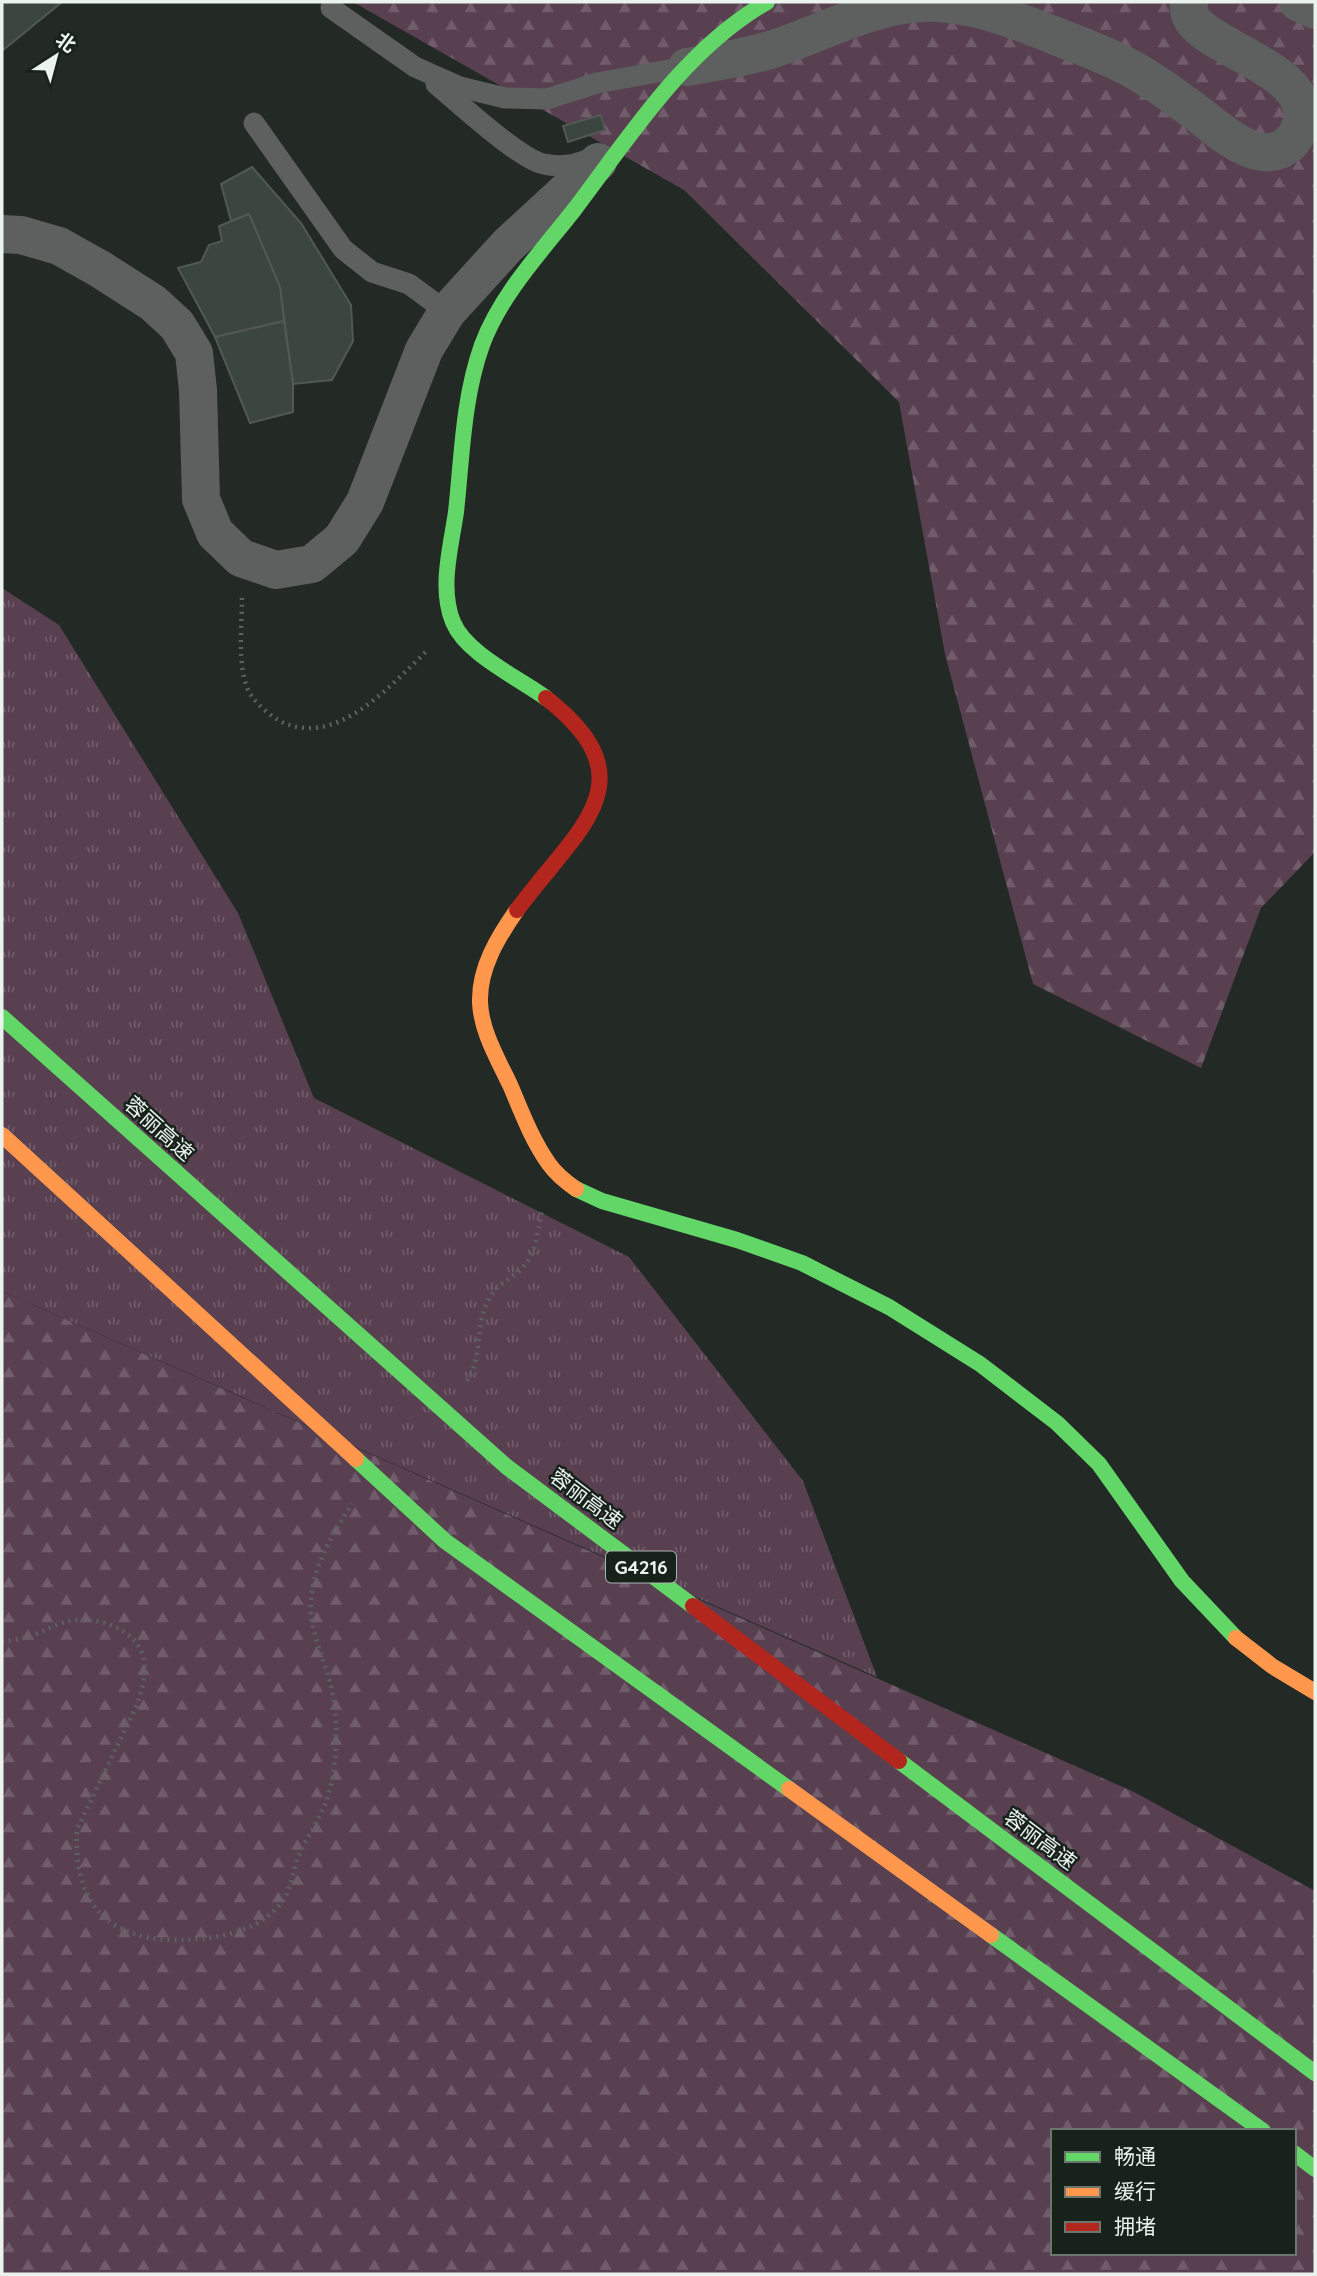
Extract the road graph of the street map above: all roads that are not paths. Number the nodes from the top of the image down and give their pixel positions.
1 (767, 2) edge
2 (1189, 2) edge
3 (1298, 2) edge
4 (331, 8) dead end
5 (1315, 10) edge
6 (415, 67) junction
7 (687, 67) junction
8 (254, 123) dead end
9 (635, 128) junction
10 (2, 234) edge
11 (447, 312) junction
12 (2, 1017) edge
13 (2, 1135) edge
14 (1315, 1692) edge
15 (1315, 2073) edge
16 (1260, 2129) edge
17 (1296, 2155) edge
18 (1315, 2169) edge

1 - 7 main road
2 - 7 street
3 - 5 street
4 - 6 lane
6 - 7 lane
6 - 9 lane
7 - 9 main road
8 - 11 lane
9 - 11 street
9 - 14 main road
10 - 11 street
12 - 15 main road, 蓉丽高速 / G4216
13 - 16 main road
17 - 18 main road

